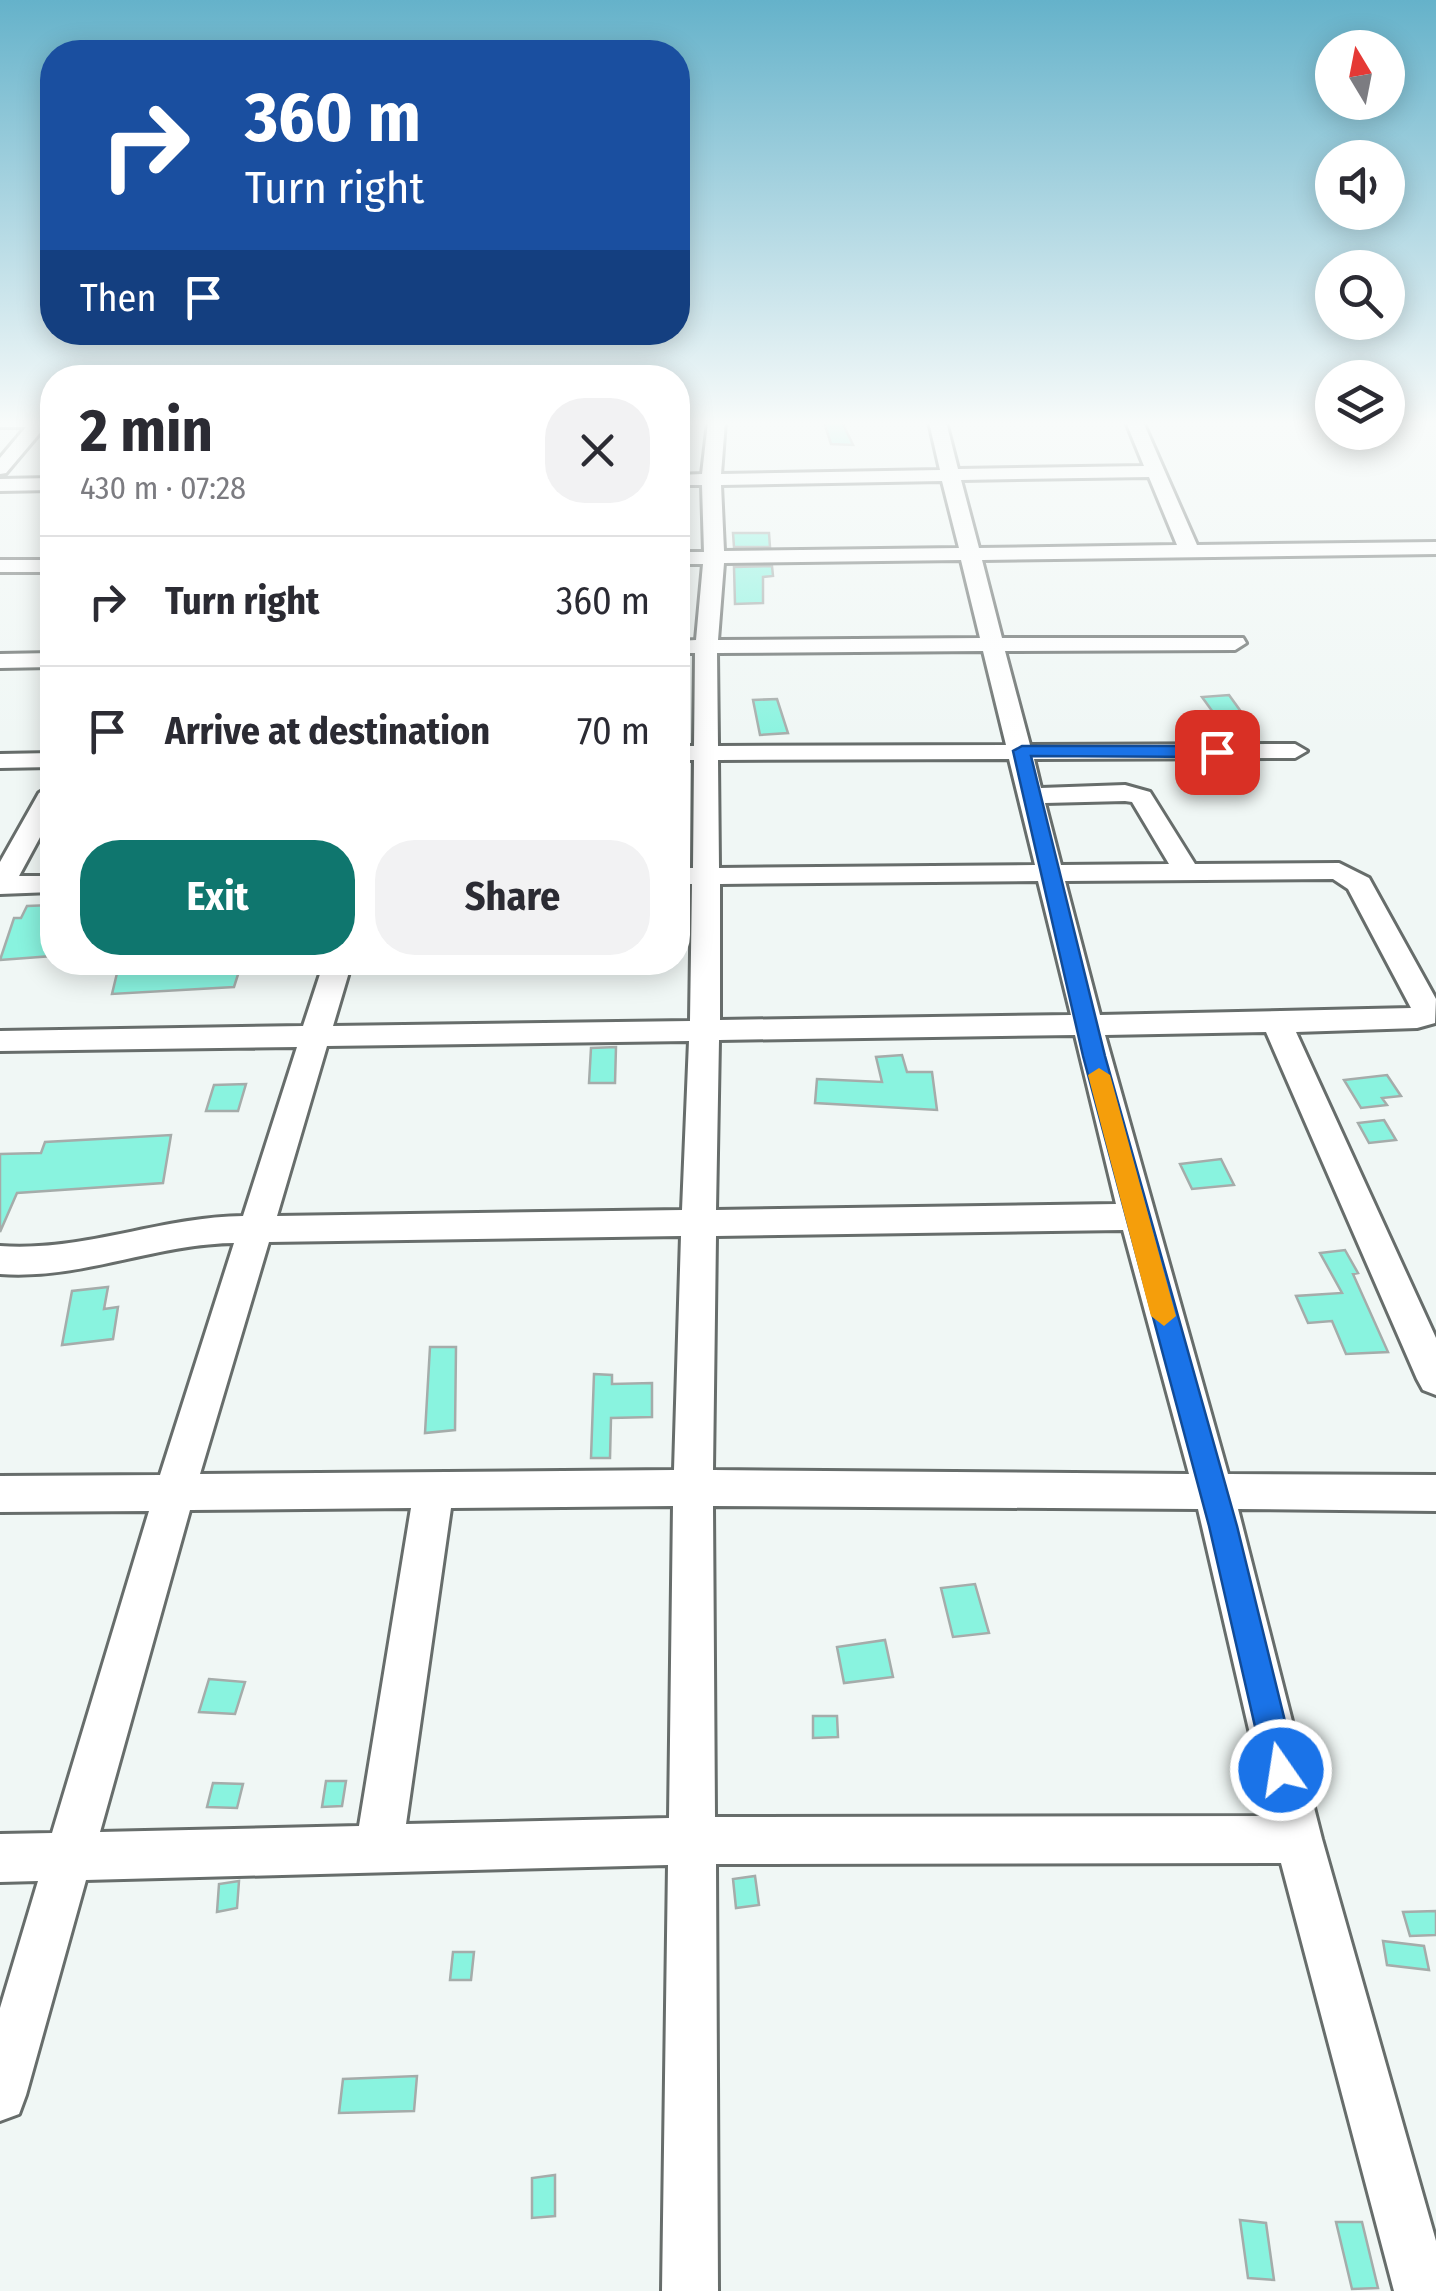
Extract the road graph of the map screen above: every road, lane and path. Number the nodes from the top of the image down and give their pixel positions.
1 (695, 529) edge
2 (963, 529) edge
3 (1179, 529) edge
4 (1436, 548) edge
5 (1189, 550) junction
6 (970, 553) junction
7 (696, 558) edge
8 (0, 566) edge
9 (40, 566) edge
10 (1235, 643) dead end
11 (996, 644) junction
12 (692, 647) edge
13 (0, 660) edge
14 (40, 660) edge
15 (1022, 751) junction
16 (1295, 752) dead end
17 (692, 753) edge
18 (40, 760) edge
19 (0, 761) edge
20 (1033, 796) junction
21 (40, 814) edge
22 (1051, 872) junction
23 (1187, 872) junction
24 (692, 876) edge
25 (40, 884) edge
26 (0, 885) edge
27 (334, 975) edge
28 (1277, 1022) junction
29 (1086, 1023) junction
30 (703, 1029) junction
31 (316, 1036) junction
32 (0, 1041) edge
33 (1136, 1217) junction
34 (698, 1222) junction
35 (257, 1229) junction
36 (0, 1260) edge
37 (1436, 1378) edge
38 (693, 1488) junction
39 (434, 1490) junction
40 (1213, 1490) junction
41 (175, 1492) junction
42 (0, 1494) edge
43 (1436, 1494) edge
44 (1298, 1839) junction
45 (692, 1841) junction
46 (379, 1847) junction
47 (0, 1858) edge
48 (67, 1858) junction
49 (0, 2094) edge
50 (690, 2291) edge
51 (1422, 2291) edge

1 - 7 street
2 - 6 street
3 - 5 street
4 - 5 street
5 - 6 street
6 - 7 street
6 - 11 street
7 - 12 street
8 - 9 street
10 - 11 street
11 - 12 street
11 - 15 street
12 - 17 street
13 - 14 street
15 - 16 street
15 - 17 street
15 - 20 street
17 - 24 street
18 - 19 street
20 - 22 street
20 - 23 street
21 - 26 street
22 - 23 street
22 - 24 street
22 - 29 street
23 - 28 street
24 - 30 street
25 - 26 street
27 - 31 street
28 - 29 street
28 - 37 street
29 - 30 street
29 - 33 street
30 - 31 street
30 - 34 street
31 - 32 street
31 - 35 street
33 - 34 street
33 - 40 street
34 - 35 street
34 - 38 street
35 - 36 street
35 - 41 street
38 - 39 street
38 - 40 street
38 - 45 street
39 - 41 street
39 - 46 street
40 - 43 street
40 - 44 street
41 - 42 street
41 - 48 street
44 - 45 street
44 - 51 street
45 - 46 street
45 - 50 street
46 - 48 street
47 - 48 street
48 - 49 street

